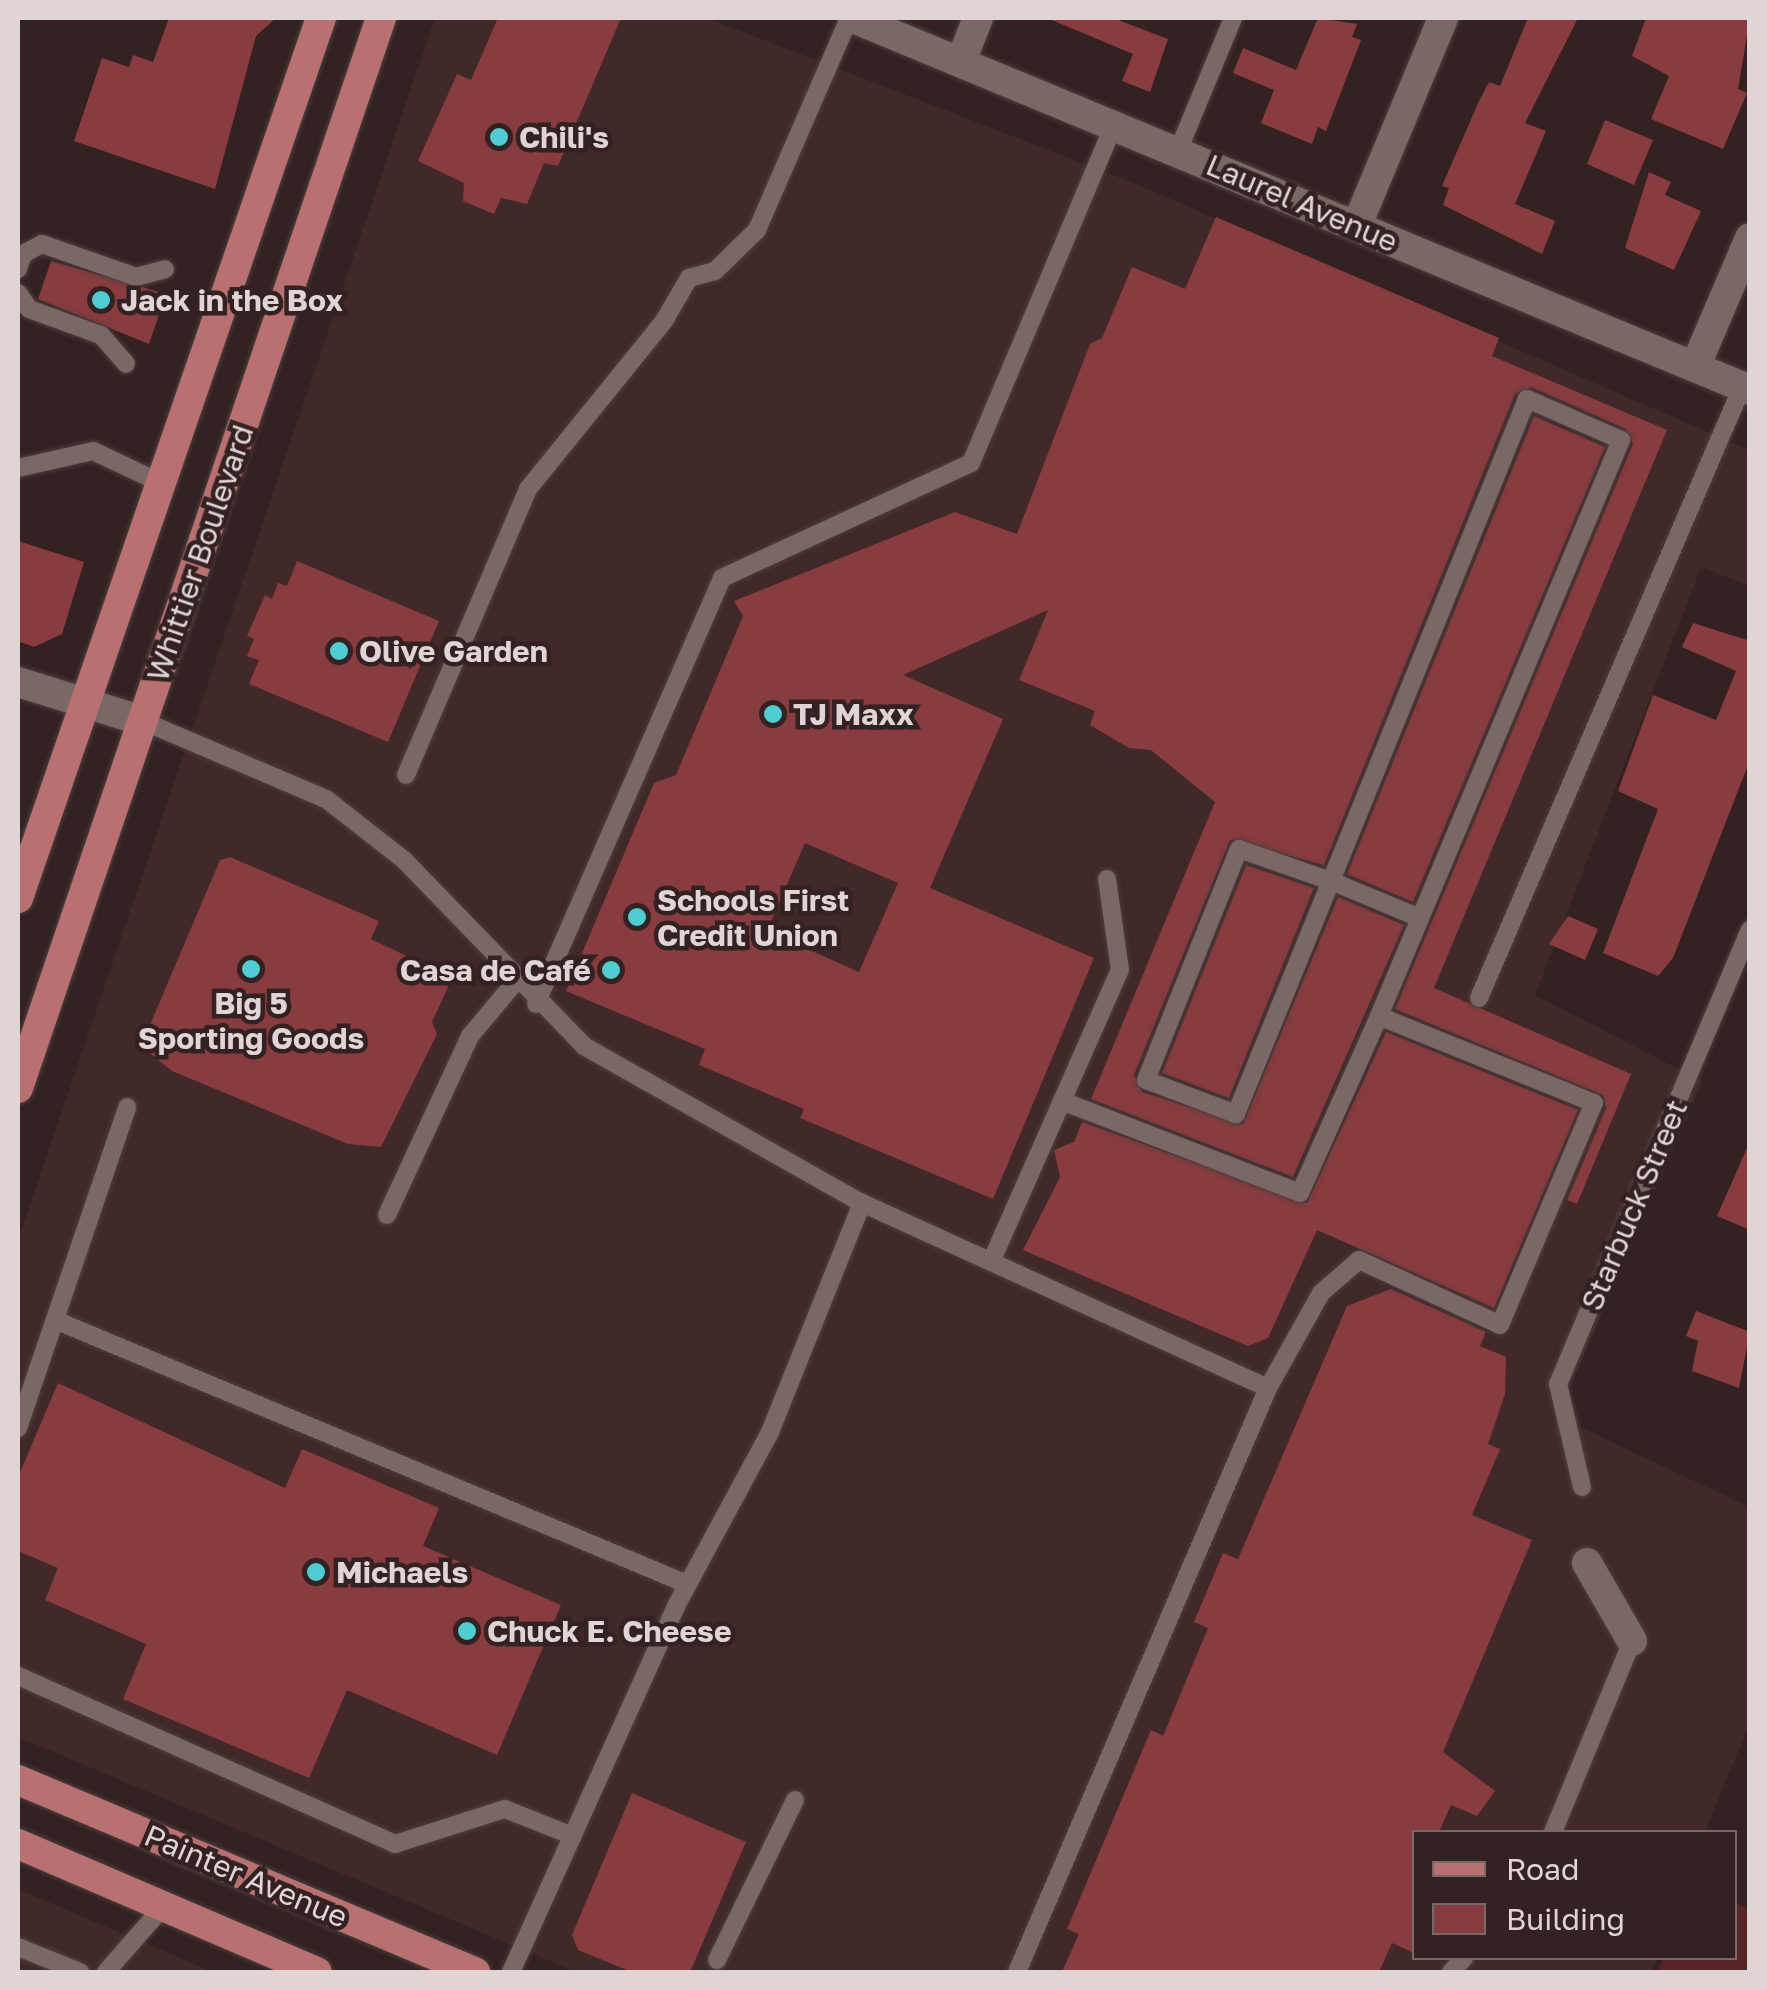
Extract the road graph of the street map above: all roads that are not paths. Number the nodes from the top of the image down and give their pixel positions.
1 (321, 18) edge
2 (380, 18) edge
3 (851, 18) edge
4 (978, 18) edge
5 (1233, 18) edge
6 (1444, 18) edge
7 (900, 26) edge
8 (960, 61) junction
9 (1114, 125) junction
10 (1178, 151) junction
11 (1357, 226) junction
12 (1750, 238) edge
13 (18, 269) edge
14 (166, 270) dead end
15 (18, 294) edge
16 (126, 364) dead end
17 (1695, 368) junction
18 (1746, 389) edge
19 (18, 468) edge
20 (161, 482) junction
21 (18, 682) edge
22 (86, 703) junction
23 (144, 720) junction
24 (406, 776) dead end
25 (1107, 879) dead end
26 (1331, 880) junction
27 (18, 898) edge
28 (1420, 918) junction
29 (1750, 930) edge
30 (516, 981) junction
31 (1479, 998) dead end
32 (536, 1004) junction
33 (1378, 1016) junction
34 (18, 1088) edge
35 (1062, 1101) junction
36 (127, 1108) dead end
37 (862, 1203) junction
38 (387, 1216) dead end
39 (991, 1262) junction
40 (55, 1320) junction
41 (1268, 1388) junction
42 (18, 1428) edge
43 (1582, 1487) dead end
44 (1587, 1563) dead end
45 (687, 1584) junction
46 (1632, 1641) joint
47 (18, 1676) edge
48 (18, 1780) edge
49 (794, 1800) dead end
50 (1555, 1830) edge
51 (572, 1836) junction
52 (18, 1844) edge
53 (162, 1908) junction
54 (18, 1947) edge
55 (717, 1960) dead end
56 (80, 1972) edge
57 (106, 1972) edge
58 (316, 1972) edge
59 (475, 1972) edge
60 (511, 1972) edge
61 (1017, 1972) edge

1 - 20 main road, Whittier Boulevard
2 - 23 main road, Whittier Boulevard
3 - 7 street, Laurel Avenue
3 - 24 lane
4 - 8 street
5 - 10 lane
6 - 11 street
7 - 8 street, Laurel Avenue
8 - 9 street, Laurel Avenue
9 - 10 street, Laurel Avenue
9 - 32 lane
10 - 11 street, Laurel Avenue
11 - 17 street, Laurel Avenue
12 - 17 street
13 - 14 lane
15 - 16 lane
17 - 18 street, Laurel Avenue
18 - 31 lane
19 - 20 lane
20 - 22 main road, Whittier Boulevard
21 - 22 street
22 - 23 street
22 - 27 main road, Whittier Boulevard
23 - 30 lane
23 - 34 main road, Whittier Boulevard
25 - 35 lane
26 - 26 lane
26 - 28 lane
26 - 28 lane
28 - 33 lane
29 - 43 lane, Starbuck Street
30 - 32 lane
30 - 38 lane
32 - 37 lane
33 - 35 lane
33 - 41 lane
35 - 39 lane
36 - 40 lane
37 - 39 lane
37 - 45 lane
39 - 41 lane
40 - 42 lane
40 - 45 lane
41 - 61 lane
44 - 46 street
45 - 51 lane
46 - 50 lane
47 - 51 lane
48 - 59 main road, Painter Avenue
49 - 55 lane
51 - 60 lane
52 - 53 main road, Painter Avenue
53 - 57 lane
53 - 58 main road, Painter Avenue
54 - 56 lane

